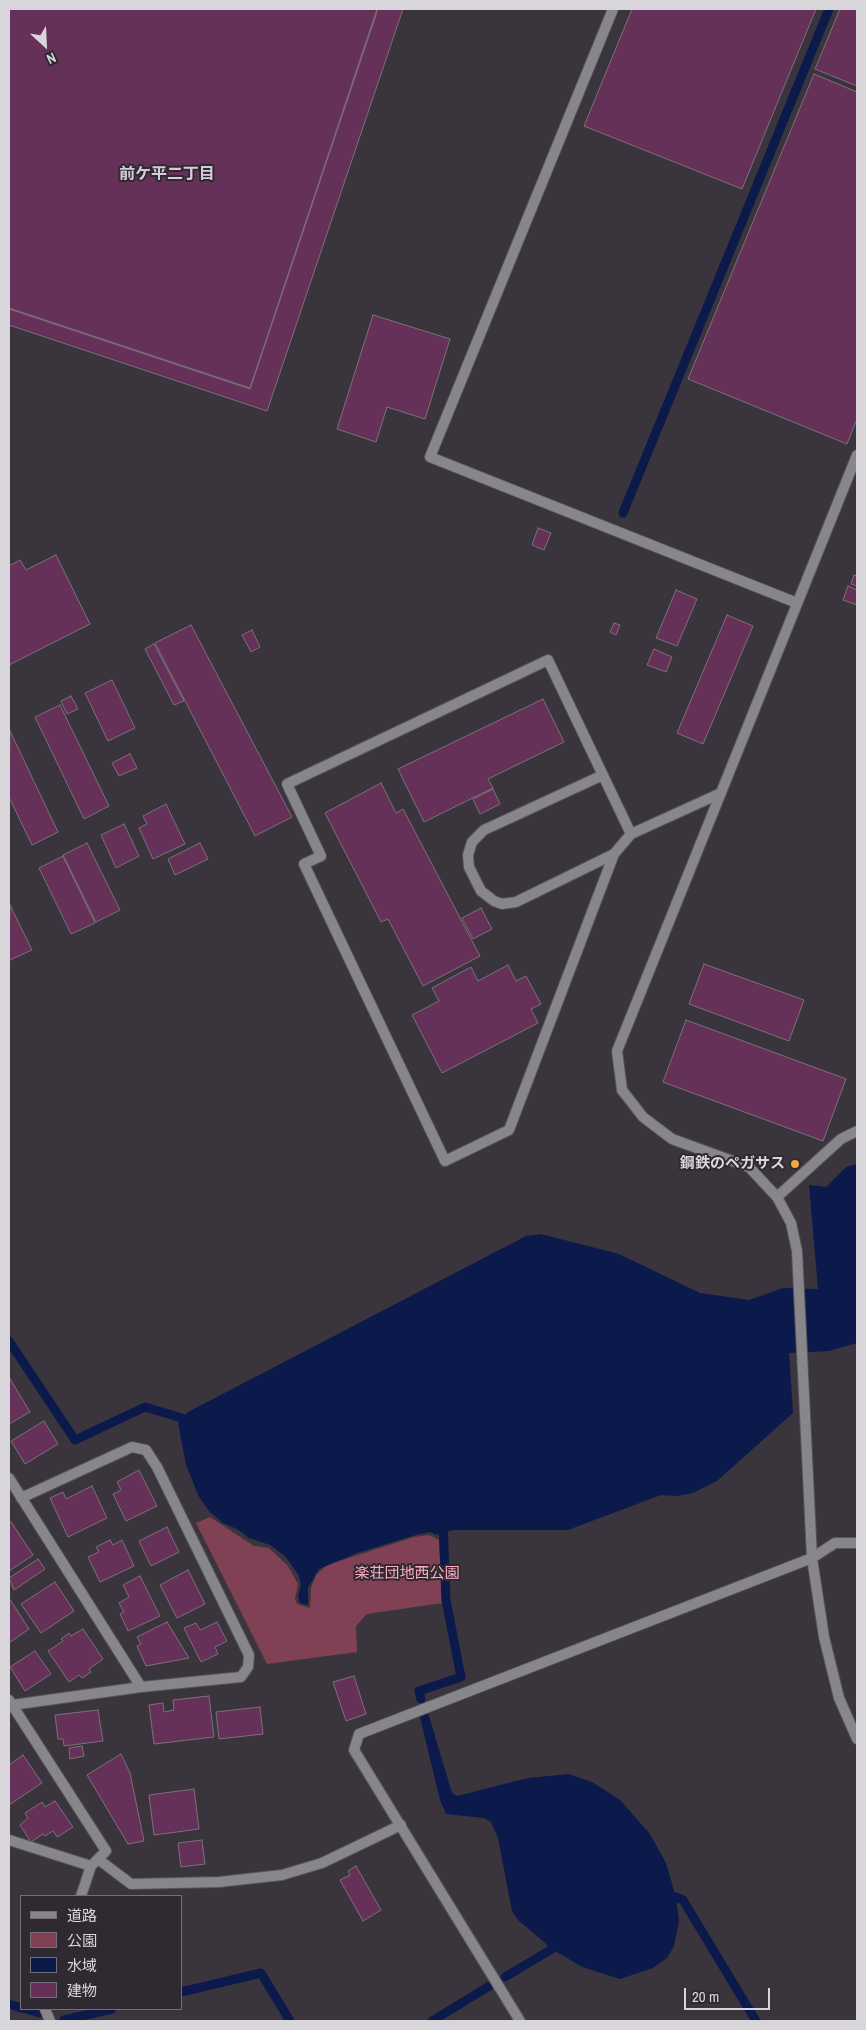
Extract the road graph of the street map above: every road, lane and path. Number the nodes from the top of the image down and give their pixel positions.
1 (613, 9) edge
2 (857, 455) edge
3 (797, 603) junction
4 (602, 775) junction
5 (720, 793) junction
6 (631, 834) junction
7 (614, 854) junction
8 (857, 1132) edge
9 (777, 1197) junction
10 (9, 1478) edge
11 (21, 1498) junction
12 (857, 1543) edge
13 (812, 1558) junction
14 (141, 1688) junction
15 (10, 1702) edge
16 (857, 1740) edge
17 (401, 1825) junction
18 (9, 1840) edge
19 (95, 1863) junction
20 (81, 1895) edge
21 (520, 2021) edge

1 - 3 street
2 - 3 street
3 - 5 street
4 - 6 street
4 - 7 street
4 - 7 street
5 - 6 street
5 - 9 street
6 - 7 street
8 - 9 street
9 - 13 street
10 - 11 street
11 - 14 street
11 - 14 street
12 - 13 street
13 - 16 street
13 - 17 street
14 - 15 street
15 - 19 street
17 - 19 street
17 - 21 street
18 - 19 street
19 - 20 street

